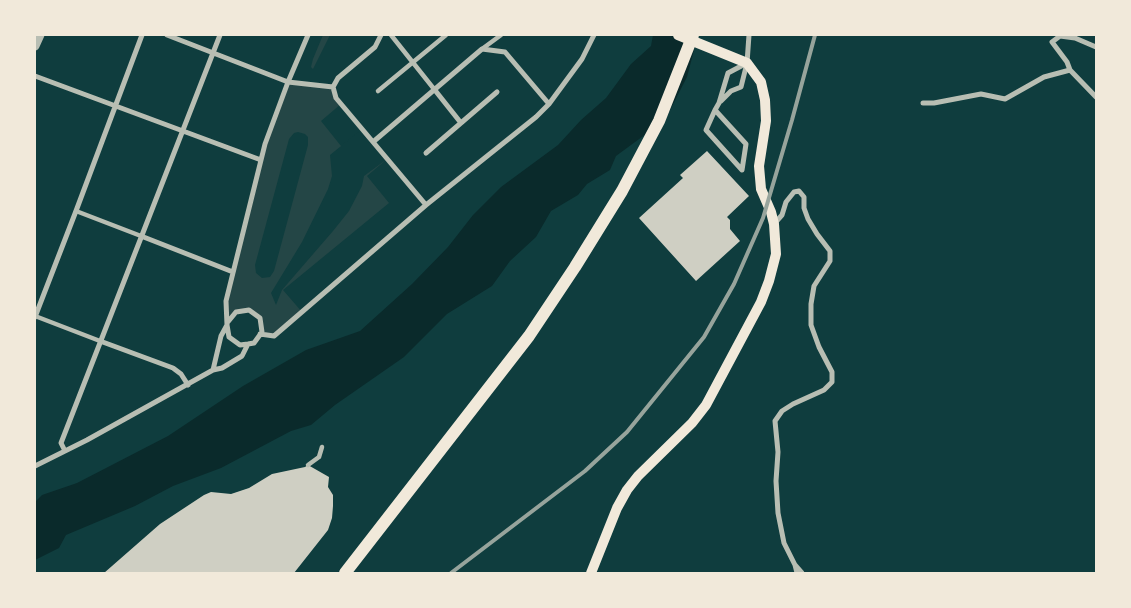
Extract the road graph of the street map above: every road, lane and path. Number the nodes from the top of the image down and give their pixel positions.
1 (40, 35) edge
2 (142, 35) edge
3 (167, 35) edge
4 (220, 35) edge
5 (308, 35) edge
6 (381, 35) edge
7 (390, 35) edge
8 (446, 35) edge
9 (501, 35) edge
10 (594, 35) edge
11 (678, 35) edge
12 (693, 35) edge
13 (749, 35) edge
14 (35, 46) edge
15 (1096, 47) edge
16 (482, 49) junction
17 (213, 52) junction
18 (412, 62) junction
19 (747, 63) junction
20 (1070, 70) junction
21 (35, 76) edge
22 (288, 82) junction
23 (333, 87) junction
24 (434, 89) junction
25 (378, 92) dead end
26 (497, 92) dead end
27 (1096, 97) edge
28 (719, 103) junction
29 (923, 103) dead end
30 (549, 104) junction
31 (114, 106) junction
32 (715, 110) junction
33 (461, 123) junction
34 (182, 131) junction
35 (373, 142) junction
36 (426, 153) dead end
37 (261, 160) junction
38 (426, 205) junction
39 (76, 211) junction
40 (774, 224) junction
41 (141, 236) junction
42 (233, 272) junction
43 (35, 316) edge
44 (227, 324) junction
45 (260, 334) junction
46 (100, 341) junction
47 (248, 344) junction
48 (213, 370) junction
49 (188, 384) junction
50 (322, 447) dead end
51 (65, 451) junction
52 (308, 465) dead end
53 (35, 466) edge
54 (795, 565) junction
55 (345, 573) edge
56 (591, 573) edge
57 (797, 573) edge
58 (802, 573) edge

1 - 14 street
2 - 31 street
3 - 17 street
4 - 17 street
5 - 22 street
6 - 23 street
7 - 18 street
8 - 18 street
9 - 16 street
10 - 30 street
11 - 19 main road
12 - 55 main road
13 - 19 street
15 - 20 street
16 - 24 street
16 - 30 street
17 - 22 street
17 - 34 street
18 - 24 street
18 - 25 street
19 - 28 street
19 - 28 street
19 - 40 main road
20 - 27 street
20 - 29 street
21 - 31 street
22 - 23 street
22 - 37 street
23 - 35 street
24 - 33 street
24 - 35 street
26 - 33 street
28 - 32 street
30 - 38 street
31 - 34 street
31 - 39 street
32 - 32 street
33 - 36 street
34 - 37 street
34 - 41 street
35 - 38 street
37 - 42 street
38 - 45 street
39 - 41 street
39 - 43 street
40 - 54 street
40 - 56 main road
41 - 42 street
41 - 46 street
42 - 44 street
43 - 46 street
44 - 45 street
44 - 47 street
44 - 48 street
45 - 47 street
46 - 49 street
46 - 51 street
47 - 48 street
48 - 49 street
49 - 51 street
50 - 52 street
51 - 53 street
54 - 57 street
54 - 58 street

